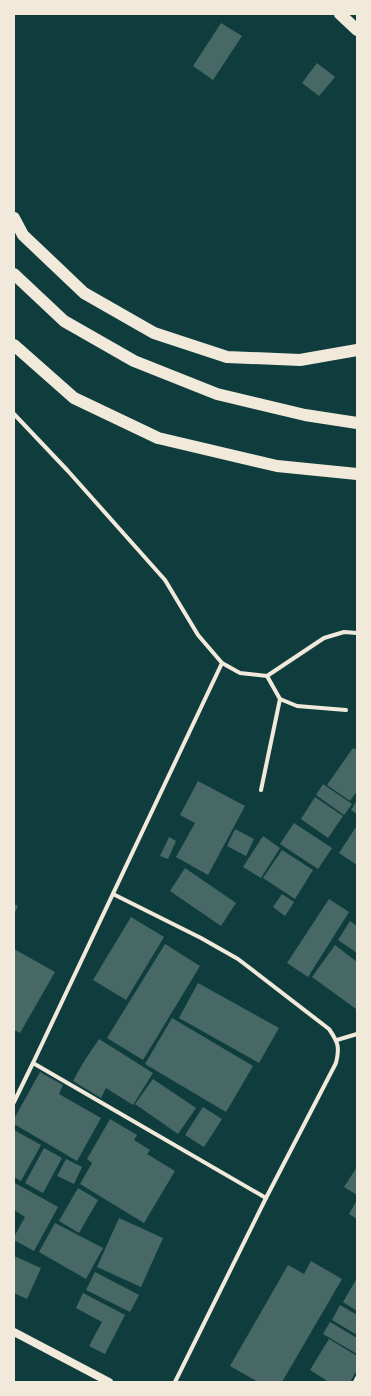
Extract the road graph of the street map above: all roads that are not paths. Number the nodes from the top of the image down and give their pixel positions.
1 (340, 14) edge
2 (357, 30) edge
3 (14, 218) edge
4 (14, 274) edge
5 (14, 344) edge
6 (357, 350) edge
7 (14, 414) edge
8 (357, 423) edge
9 (357, 474) edge
10 (357, 632) edge
11 (222, 664) junction
12 (267, 676) junction
13 (280, 699) junction
14 (346, 710) dead end
15 (261, 790) dead end
16 (113, 894) junction
17 (357, 1034) edge
18 (336, 1040) junction
19 (33, 1063) junction
20 (14, 1102) edge
21 (266, 1198) junction
22 (14, 1332) edge
23 (357, 1378) edge
24 (109, 1382) edge
25 (175, 1382) edge
26 (355, 1382) edge

1 - 2 highway
3 - 6 highway
4 - 8 highway
5 - 9 highway
7 - 11 street
10 - 12 street
11 - 12 street
11 - 16 street
12 - 13 street
13 - 14 street
13 - 15 street
16 - 18 street
16 - 19 street
17 - 18 street
18 - 21 street
19 - 20 street
19 - 21 street
21 - 25 street
22 - 24 main road
23 - 26 street

